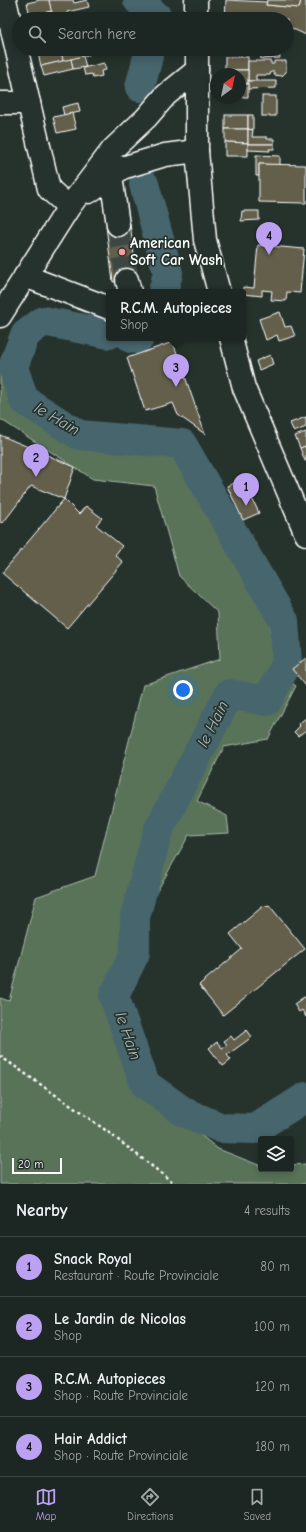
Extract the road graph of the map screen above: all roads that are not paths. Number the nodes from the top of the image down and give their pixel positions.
1 (5, 0) edge
2 (196, 0) edge
3 (196, 12) edge
4 (12, 30) edge
5 (18, 56) edge
6 (197, 60) edge
7 (0, 103) edge
8 (29, 103) junction
9 (197, 151) junction
10 (111, 176) junction
11 (69, 207) junction
12 (118, 225) tunnel mouth
13 (25, 276) junction
14 (218, 289) edge
15 (106, 307) edge
16 (0, 316) edge
17 (232, 341) edge
18 (306, 534) edge

1 - 4 street
2 - 3 street
5 - 8 street
6 - 9 street
6 - 11 street
7 - 8 street
8 - 11 street
9 - 10 street
9 - 14 street
10 - 11 street
10 - 12 street
11 - 13 street
13 - 15 street
13 - 16 street
17 - 18 street

